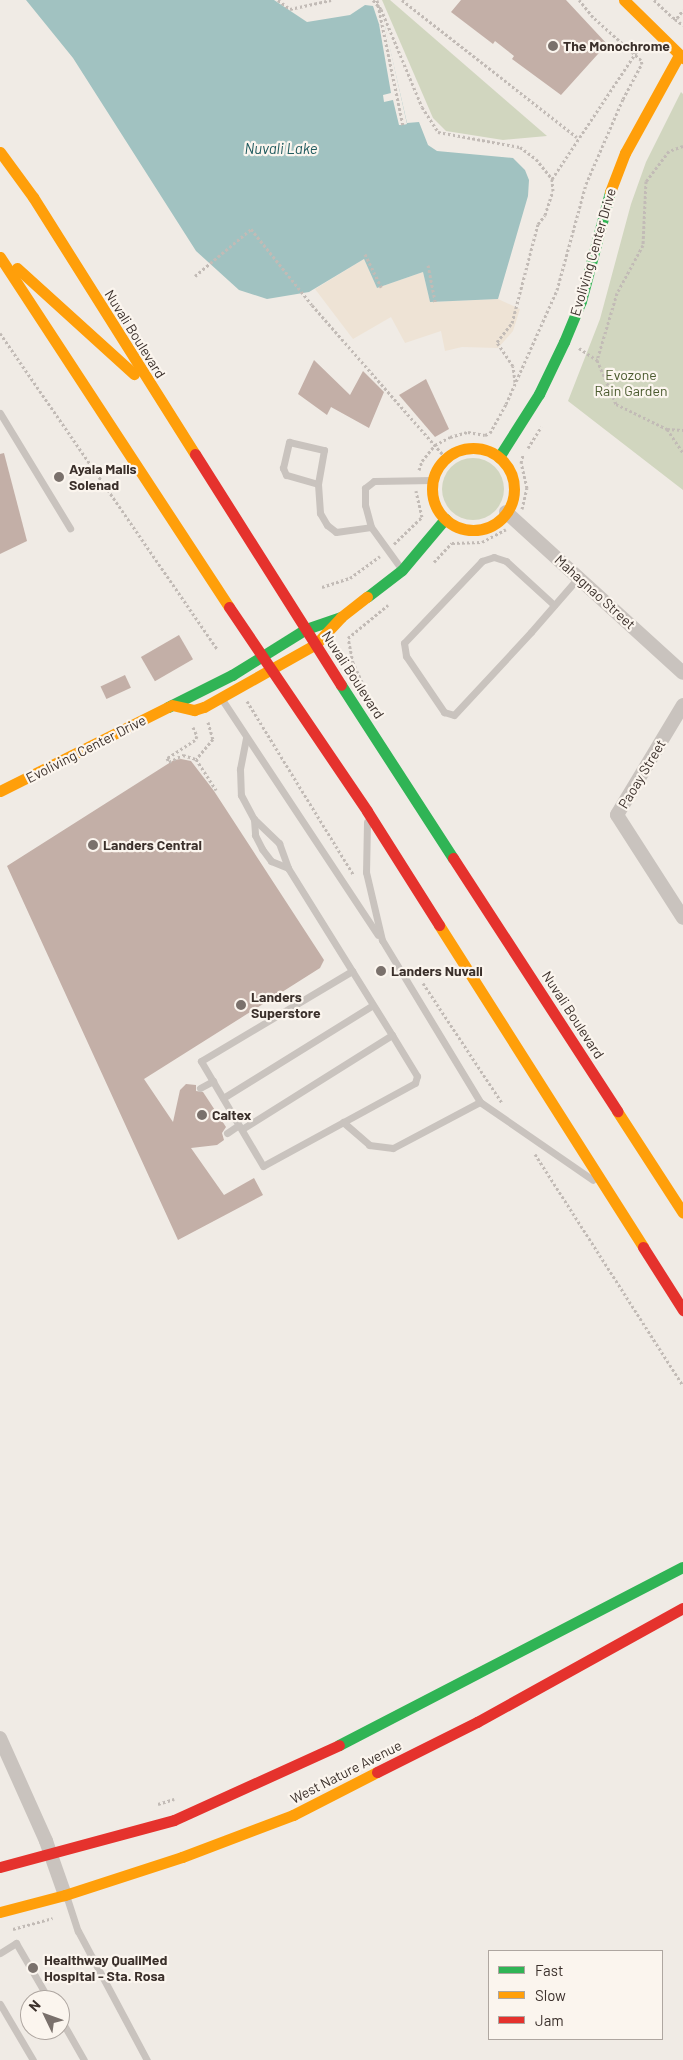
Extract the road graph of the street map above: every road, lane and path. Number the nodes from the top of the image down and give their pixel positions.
1 (278, 0) edge
2 (331, 0) edge
3 (373, 0) edge
4 (402, 0) edge
5 (579, 0) edge
6 (624, 0) edge
7 (654, 0) edge
8 (377, 2) edge
9 (683, 10) edge
10 (669, 15) junction
11 (675, 19) junction
12 (683, 25) edge
13 (653, 30) junction
14 (633, 53) junction
15 (682, 53) edge
16 (403, 125) dead end
17 (577, 137) junction
18 (683, 146) edge
19 (0, 152) edge
20 (552, 179) junction
21 (365, 254) dead end
22 (0, 255) edge
23 (428, 265) dead end
24 (195, 276) dead end
25 (381, 286) dead end
26 (435, 302) dead end
27 (0, 332) edge
28 (514, 386) junction
29 (152, 390) junction
30 (0, 413) edge
31 (667, 429) junction
32 (683, 430) edge
33 (436, 445) junction
34 (683, 453) edge
35 (499, 457) junction
36 (446, 458) junction
37 (416, 480) junction
38 (433, 480) junction
39 (318, 484) junction
40 (506, 512) junction
41 (445, 519) junction
42 (371, 527) junction
43 (70, 528) dead end
44 (388, 550) junction
45 (402, 570) junction
46 (578, 578) junction
47 (322, 587) dead end
48 (554, 605) junction
49 (341, 617) junction
50 (306, 629) junction
51 (316, 644) junction
52 (217, 649) dead end
53 (262, 657) junction
54 (271, 671) junction
55 (683, 673) edge
56 (245, 697) dead end
57 (220, 698) junction
58 (172, 705) junction
59 (683, 705) edge
60 (206, 718) dead end
61 (191, 725) dead end
62 (246, 738) junction
63 (196, 758) junction
64 (216, 790) dead end
65 (0, 791) edge
66 (367, 811) junction
67 (254, 819) junction
68 (288, 868) junction
69 (354, 875) dead end
70 (683, 918) edge
71 (382, 940) junction
72 (352, 971) junction
73 (422, 982) dead end
74 (373, 1005) junction
75 (392, 1035) junction
76 (213, 1081) junction
77 (200, 1088) dead end
78 (223, 1098) junction
79 (480, 1102) junction
80 (507, 1110) dead end
81 (343, 1122) junction
82 (241, 1127) junction
83 (227, 1133) dead end
84 (523, 1135) junction
85 (606, 1188) junction
86 (683, 1213) edge
87 (683, 1310) edge
88 (683, 1385) edge
89 (683, 1567) edge
90 (683, 1608) edge
91 (0, 1738) edge
92 (178, 1798) dead end
93 (150, 1807) dead end
94 (52, 1856) junction
95 (0, 1867) edge
96 (65, 1895) junction
97 (0, 1912) edge
98 (0, 1953) edge
99 (43, 1990) edge
100 (0, 2004) edge
101 (70, 2036) edge
102 (33, 2060) edge
103 (84, 2060) edge
104 (147, 2060) edge

1 - 2 path
3 - 8 path
4 - 17 path
5 - 14 path
6 - 13 street
7 - 10 path
8 - 16 path
8 - 20 path
9 - 11 path
10 - 11 path
10 - 13 path
11 - 12 path
13 - 14 path
13 - 15 street
14 - 17 path
14 - 28 path
15 - 35 street, Evoliving Center Drive
17 - 20 path
18 - 31 path
19 - 29 street, Nuvali Boulevard
20 - 28 path
21 - 25 path
22 - 29 street
22 - 53 street
23 - 26 path
24 - 33 path
27 - 52 path
28 - 33 path
29 - 50 street, Nuvali Boulevard
30 - 43 lane
31 - 32 path
31 - 34 path
33 - 36 path
33 - 37 path
35 - 36 street
35 - 40 street
36 - 38 street
37 - 38 lane
37 - 42 lane
37 - 44 path
38 - 41 street
39 - 39 lane
39 - 42 lane
40 - 41 street
40 - 46 street, Mahagnao Street
41 - 45 street, Evoliving Center Drive
42 - 44 lane
44 - 45 lane
44 - 47 path
45 - 49 street, Evoliving Center Drive
46 - 48 lane
46 - 55 street, Mahagnao Street
48 - 48 lane
49 - 50 street, Evoliving Center Drive
49 - 51 street, Evoliving Center Drive
50 - 51 street, Nuvali Boulevard
50 - 53 street, Evoliving Center Drive
51 - 54 street, Evoliving Center Drive
51 - 86 street, Nuvali Boulevard
53 - 54 street
53 - 58 street, Evoliving Center Drive
54 - 57 street, Evoliving Center Drive
54 - 66 street
56 - 69 path
57 - 58 street, Evoliving Center Drive
57 - 62 lane
58 - 65 street, Evoliving Center Drive
59 - 70 street, Paoay Street
60 - 63 path
61 - 63 path
62 - 67 lane
62 - 71 lane
63 - 64 path
66 - 71 lane
66 - 85 street
67 - 68 lane
67 - 68 lane
68 - 72 lane
71 - 79 lane
72 - 74 lane
72 - 76 lane
73 - 80 path
74 - 75 lane
74 - 78 lane
75 - 81 lane
75 - 82 lane
76 - 77 lane
76 - 78 lane
78 - 82 lane
79 - 81 lane
79 - 84 lane
81 - 82 lane
82 - 83 lane
84 - 85 lane
84 - 88 path
85 - 87 street
89 - 94 street, West Nature Avenue
90 - 96 street, West Nature Avenue
91 - 94 street
92 - 93 path
94 - 95 street, West Nature Avenue
94 - 96 street
96 - 97 street, West Nature Avenue
96 - 104 lane
98 - 99 lane
100 - 102 lane
101 - 103 lane

